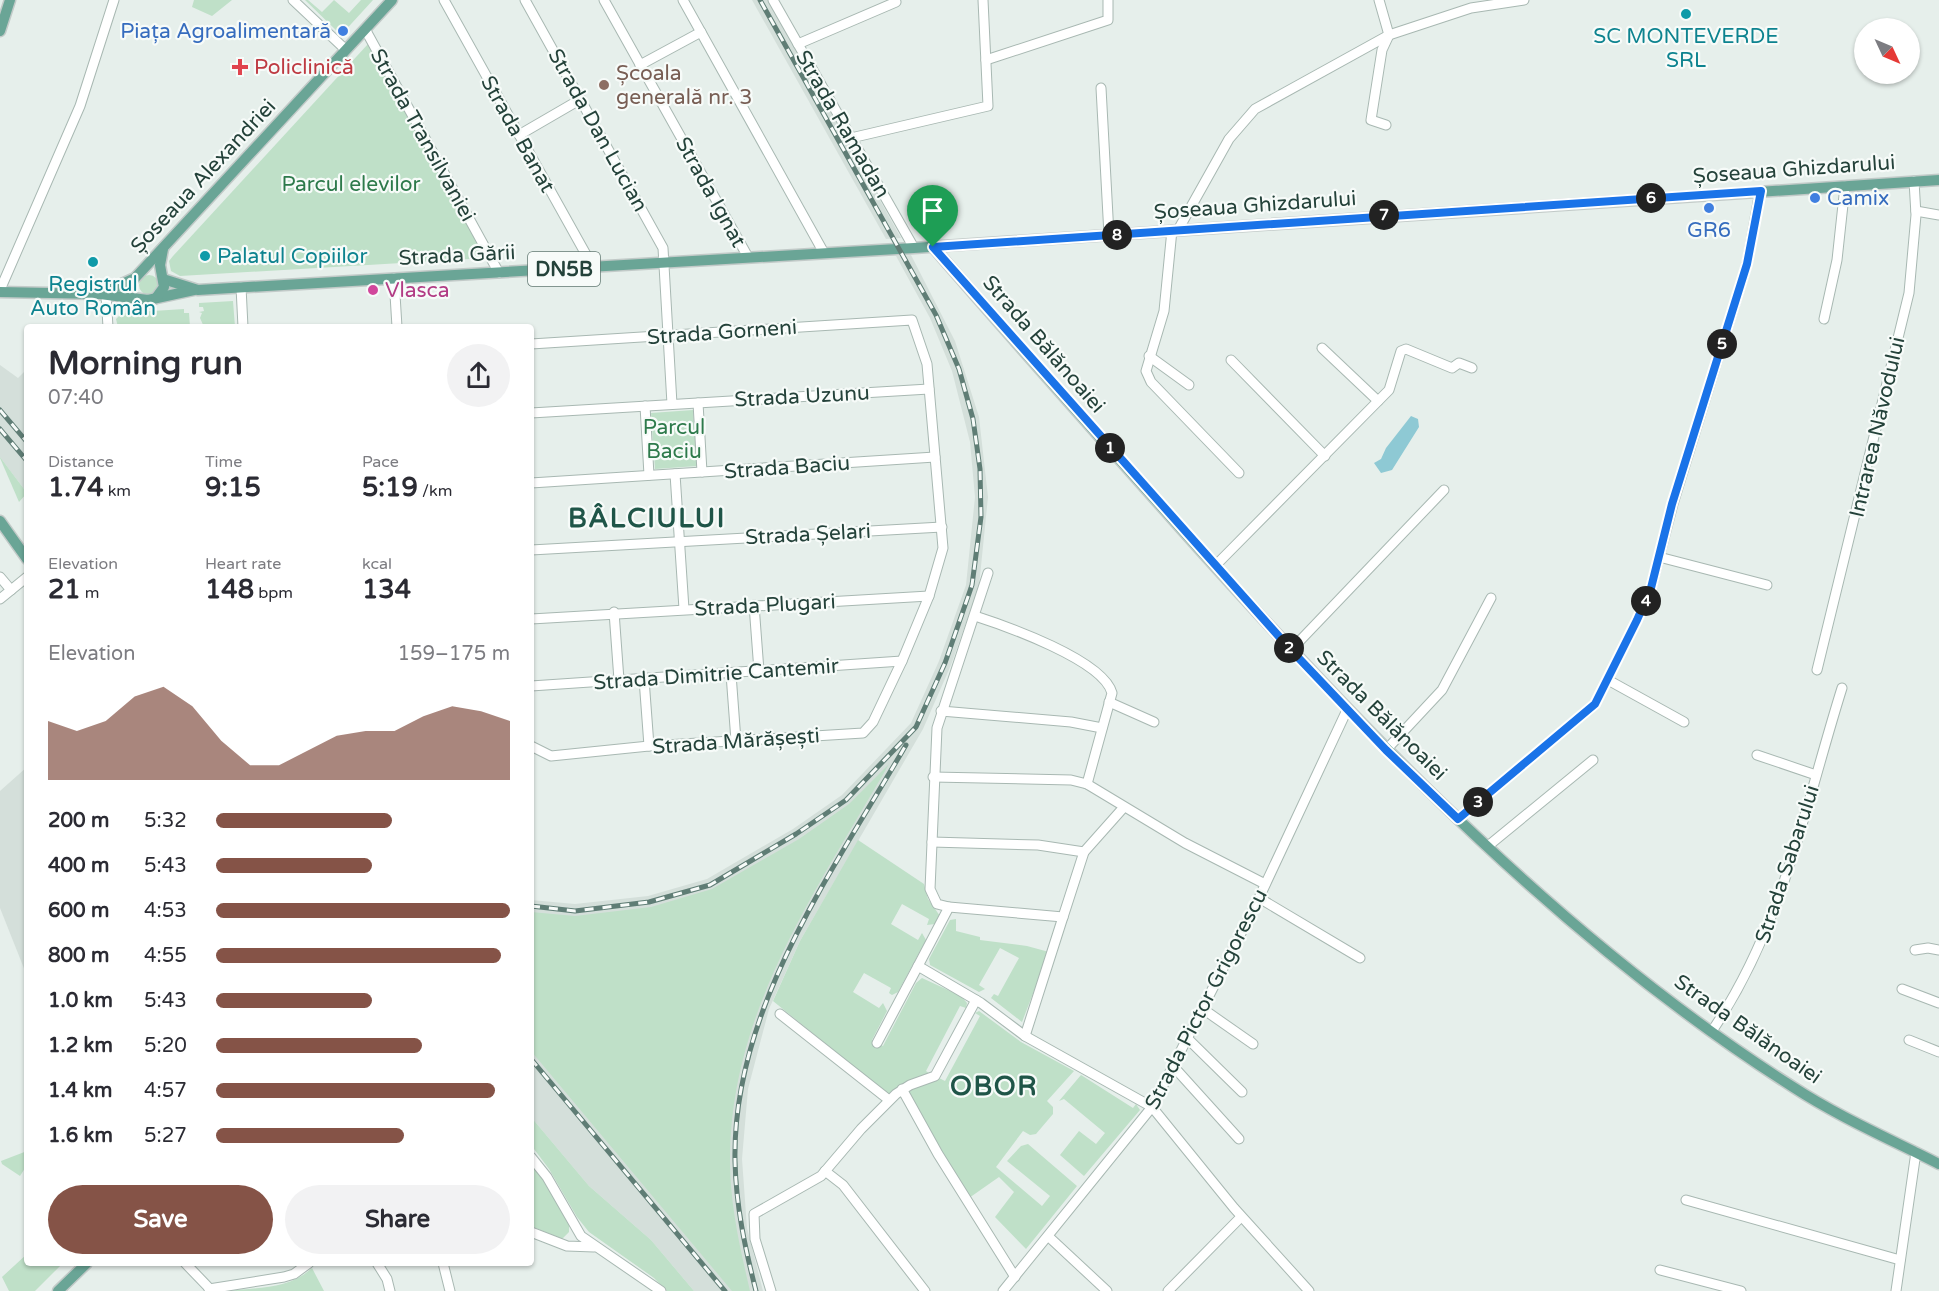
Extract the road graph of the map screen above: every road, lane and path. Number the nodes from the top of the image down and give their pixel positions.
1 (10, 0) edge
2 (114, 0) edge
3 (293, 0) edge
4 (392, 0) edge
5 (444, 0) edge
6 (525, 0) edge
7 (604, 0) edge
8 (683, 0) edge
9 (773, 0) edge
10 (983, 0) edge
11 (1108, 0) edge
12 (1379, 0) edge
13 (1524, 0) edge
14 (896, 2) dead end
15 (1471, 4) edge
16 (365, 29) junction
17 (0, 31) edge
18 (701, 32) junction
19 (1389, 35) junction
20 (798, 44) junction
21 (346, 50) junction
22 (986, 60) junction
23 (640, 65) junction
24 (1101, 88) dead end
25 (581, 99) junction
26 (1386, 125) dead end
27 (519, 135) junction
28 (851, 138) junction
29 (1939, 180) edge
30 (1914, 181) junction
31 (1845, 186) junction
32 (1761, 191) junction
33 (1916, 211) junction
34 (1939, 215) edge
35 (1175, 230) junction
36 (1109, 236) junction
37 (933, 247) junction
38 (914, 248) junction
39 (163, 249) junction
40 (824, 253) junction
41 (748, 257) junction
42 (663, 263) junction
43 (593, 267) junction
44 (499, 273) junction
45 (138, 275) junction
46 (162, 277) junction
47 (394, 278) junction
48 (241, 287) junction
49 (194, 290) junction
50 (0, 291) edge
51 (103, 295) junction
52 (156, 298) junction
53 (143, 299) junction
54 (1824, 319) dead end
55 (108, 324) edge
56 (243, 324) edge
57 (397, 324) edge
58 (668, 335) junction
59 (534, 344) edge
60 (1322, 348) dead end
61 (1149, 356) junction
62 (1231, 360) dead end
63 (1472, 368) dead end
64 (1190, 385) dead end
65 (929, 389) junction
66 (1378, 401) junction
67 (698, 403) junction
68 (672, 404) junction
69 (645, 406) junction
70 (534, 413) edge
71 (1325, 456) junction
72 (935, 457) junction
73 (702, 472) junction
74 (1239, 473) dead end
75 (675, 474) junction
76 (649, 475) junction
77 (534, 483) edge
78 (1444, 490) dead end
79 (0, 521) edge
80 (942, 527) junction
81 (679, 541) junction
82 (534, 550) edge
83 (24, 555) edge
84 (1659, 557) junction
85 (1215, 566) junction
86 (988, 573) dead end
87 (0, 577) edge
88 (24, 579) edge
89 (1767, 585) dead end
90 (11, 590) junction
91 (929, 596) junction
92 (1491, 598) dead end
93 (0, 599) edge
94 (754, 605) junction
95 (684, 609) junction
96 (614, 612) junction
97 (975, 616) junction
98 (534, 619) edge
99 (1291, 650) junction
100 (902, 661) junction
101 (1817, 670) dead end
102 (759, 671) junction
103 (731, 674) junction
104 (619, 680) junction
105 (644, 680) junction
106 (1608, 680) junction
107 (534, 686) edge
108 (1842, 688) dead end
109 (1109, 702) junction
110 (1347, 710) junction
111 (941, 711) junction
112 (1154, 722) dead end
113 (1684, 723) dead end
114 (1102, 728) junction
115 (736, 741) junction
116 (649, 746) junction
117 (534, 748) edge
118 (1386, 750) junction
119 (1757, 755) dead end
120 (1593, 760) dead end
121 (1816, 775) junction
122 (933, 777) junction
123 (1087, 784) junction
124 (1124, 807) junction
125 (1458, 819) junction
126 (932, 842) junction
127 (1488, 846) junction
128 (1084, 852) junction
129 (1265, 884) junction
130 (1259, 898) junction
131 (949, 907) junction
132 (1063, 917) junction
133 (1915, 950) dead end
134 (1939, 950) edge
135 (1360, 958) dead end
136 (918, 966) junction
137 (1902, 989) dead end
138 (976, 1000) junction
139 (1939, 1003) edge
140 (1203, 1009) junction
141 (780, 1014) dead end
142 (1712, 1031) junction
143 (1025, 1036) junction
144 (1187, 1038) junction
145 (1909, 1040) dead end
146 (877, 1043) dead end
147 (1252, 1044) dead end
148 (1939, 1052) edge
149 (1173, 1066) junction
150 (902, 1089) junction
151 (1242, 1092) dead end
152 (889, 1100) junction
153 (1152, 1107) junction
154 (1239, 1139) dead end
155 (1916, 1152) junction
156 (534, 1161) edge
157 (1939, 1164) edge
158 (825, 1172) junction
159 (1686, 1200) dead end
160 (1241, 1217) junction
161 (534, 1233) edge
162 (1049, 1237) junction
163 (594, 1246) junction
164 (1900, 1260) junction
165 (84, 1266) edge
166 (188, 1266) edge
167 (305, 1266) edge
168 (378, 1266) edge
169 (444, 1266) edge
170 (1660, 1270) dead end
171 (1011, 1286) edge
172 (210, 1290) edge
173 (58, 1291) edge
174 (390, 1291) edge
175 (450, 1291) edge
176 (661, 1291) edge
177 (771, 1291) edge
178 (925, 1291) edge
179 (1107, 1291) edge
180 (1168, 1291) edge
181 (1309, 1291) edge
182 (1741, 1291) edge
183 (1896, 1291) edge

1 - 17 main road
2 - 50 street
3 - 21 street
4 - 16 main road, Șoseaua Alexandriei
5 - 27 street, Strada Banat
6 - 25 street, Strada Dan Lucian
7 - 23 street, Strada Ignat
8 - 18 street
9 - 20 street, Strada Ramadan
10 - 22 street
11 - 22 street
12 - 19 street
13 - 15 street
14 - 20 street
15 - 19 street
16 - 21 main road, Șoseaua Alexandriei
16 - 44 street, Strada Transilvaniei
18 - 23 street
18 - 40 street
19 - 26 street
19 - 35 street
20 - 28 street, Strada Ramadan
21 - 39 main road, Șoseaua Alexandriei
22 - 28 street
23 - 41 street, Strada Ignat
24 - 36 street
25 - 27 street
25 - 42 street, Strada Dan Lucian
27 - 43 street, Strada Banat
28 - 38 street, Strada Ramadan
29 - 30 main road, Șoseaua Ghizdarului
30 - 31 main road, Șoseaua Ghizdarului
30 - 33 street, Intrarea Năvodului
31 - 32 main road, Șoseaua Ghizdarului
31 - 54 street
32 - 35 main road, Șoseaua Ghizdarului
32 - 84 street
33 - 34 street
33 - 101 street, Intrarea Năvodului
35 - 36 main road, Șoseaua Ghizdarului
35 - 61 street
36 - 37 main road, Șoseaua Ghizdarului
37 - 38 main road, Strada Gării / DN5B
37 - 85 main road, Strada Bălănoaiei
38 - 40 main road, Strada Gării / DN5B
39 - 45 main road, Șoseaua Alexandriei
39 - 46 main road
40 - 41 main road, Strada Gării / DN5B
41 - 42 main road, Strada Gării / DN5B
42 - 43 main road, Strada Gării / DN5B
42 - 58 street, Strada Dan Lucian
43 - 44 main road, Strada Gării / DN5B
44 - 47 main road, Strada Gării / DN5B
45 - 46 main road, DN5B
45 - 51 main road, DN5B
45 - 53 main road
46 - 49 main road, Strada Gării / DN5B
46 - 52 main road
47 - 48 main road, Strada Gării / DN5B
47 - 57 street
48 - 49 main road, Strada Gării / DN5B
48 - 56 street
49 - 52 main road, DN5B
50 - 51 main road, DN5B
51 - 53 main road, DN5B
51 - 55 street
52 - 53 main road, DN5B
58 - 59 street, Strada Gorneni
58 - 65 street, Strada Gorneni
58 - 68 street, Strada Dan Lucian
60 - 66 street
61 - 64 street
61 - 74 street
62 - 71 street
63 - 66 street
65 - 67 street, Strada Uzunu
65 - 72 street
66 - 71 street
67 - 68 street, Strada Uzunu
67 - 73 street
68 - 69 street, Strada Uzunu
69 - 70 street, Strada Uzunu
69 - 76 street
71 - 85 street
72 - 73 street, Strada Baciu
72 - 80 street
73 - 75 street, Strada Baciu
75 - 76 street, Strada Baciu
75 - 81 street
76 - 77 street, Strada Baciu
78 - 99 street
79 - 83 main road
80 - 81 street, Strada Șelari
80 - 91 street
81 - 82 street, Strada Șelari
81 - 95 street
84 - 89 street
84 - 106 street
85 - 99 main road, Strada Bălănoaiei
86 - 97 street
87 - 90 street
88 - 90 street
90 - 93 street
91 - 94 street, Strada Plugari
91 - 100 street
92 - 118 street
94 - 95 street, Strada Plugari
94 - 102 street
95 - 96 street, Strada Plugari
96 - 98 street, Strada Plugari
96 - 104 street
97 - 109 street
97 - 111 street
99 - 110 main road, Strada Bălănoaiei
100 - 102 street, Strada Dimitrie Cantemir
100 - 115 street, Strada Mărășești
102 - 103 street, Strada Dimitrie Cantemir
103 - 105 street, Strada Dimitrie Cantemir
103 - 115 street
104 - 105 street, Strada Dimitrie Cantemir
104 - 107 street, Strada Dimitrie Cantemir
105 - 116 street
106 - 113 street
106 - 125 street
108 - 121 street, Strada Sabarului
109 - 112 street
109 - 114 street
110 - 118 main road, Strada Bălănoaiei
110 - 129 street, Strada Pictor Grigorescu
111 - 114 street
111 - 122 street
114 - 123 street
115 - 116 street, Strada Mărășești
116 - 117 street, Strada Mărășești
118 - 125 main road, Strada Bălănoaiei
119 - 121 street
120 - 127 street
121 - 142 street, Strada Sabarului
122 - 123 street
122 - 126 street
123 - 124 street
124 - 128 street
124 - 129 street
125 - 127 main road, Strada Bălănoaiei
126 - 128 street
126 - 131 street
127 - 142 main road, Strada Bălănoaiei
128 - 132 street
129 - 130 street, Strada Pictor Grigorescu
130 - 135 street
130 - 140 street, Strada Pictor Grigorescu
131 - 132 street
131 - 136 street
132 - 143 street
133 - 134 street
136 - 138 street
136 - 146 street
137 - 139 street
138 - 143 street
138 - 150 street
140 - 144 street, Strada Pictor Grigorescu
140 - 147 street
141 - 152 street
142 - 155 main road, Strada Bălănoaiei
143 - 153 street
144 - 149 street, Strada Pictor Grigorescu
144 - 151 street
145 - 148 street
149 - 153 street, Strada Pictor Grigorescu
149 - 154 street
150 - 152 street
150 - 171 street
152 - 158 street
153 - 160 street
153 - 162 street, Strada Pictor Grigorescu
155 - 157 main road, Strada Bălănoaiei
155 - 164 street
156 - 163 street
158 - 177 street
158 - 178 street
159 - 164 street
160 - 180 street
160 - 181 street
161 - 163 street
162 - 171 street, Strada Pictor Grigorescu
162 - 179 street
163 - 176 street
164 - 183 street
165 - 173 main road
166 - 172 street
167 - 172 street
168 - 174 street
169 - 175 street
170 - 182 street

